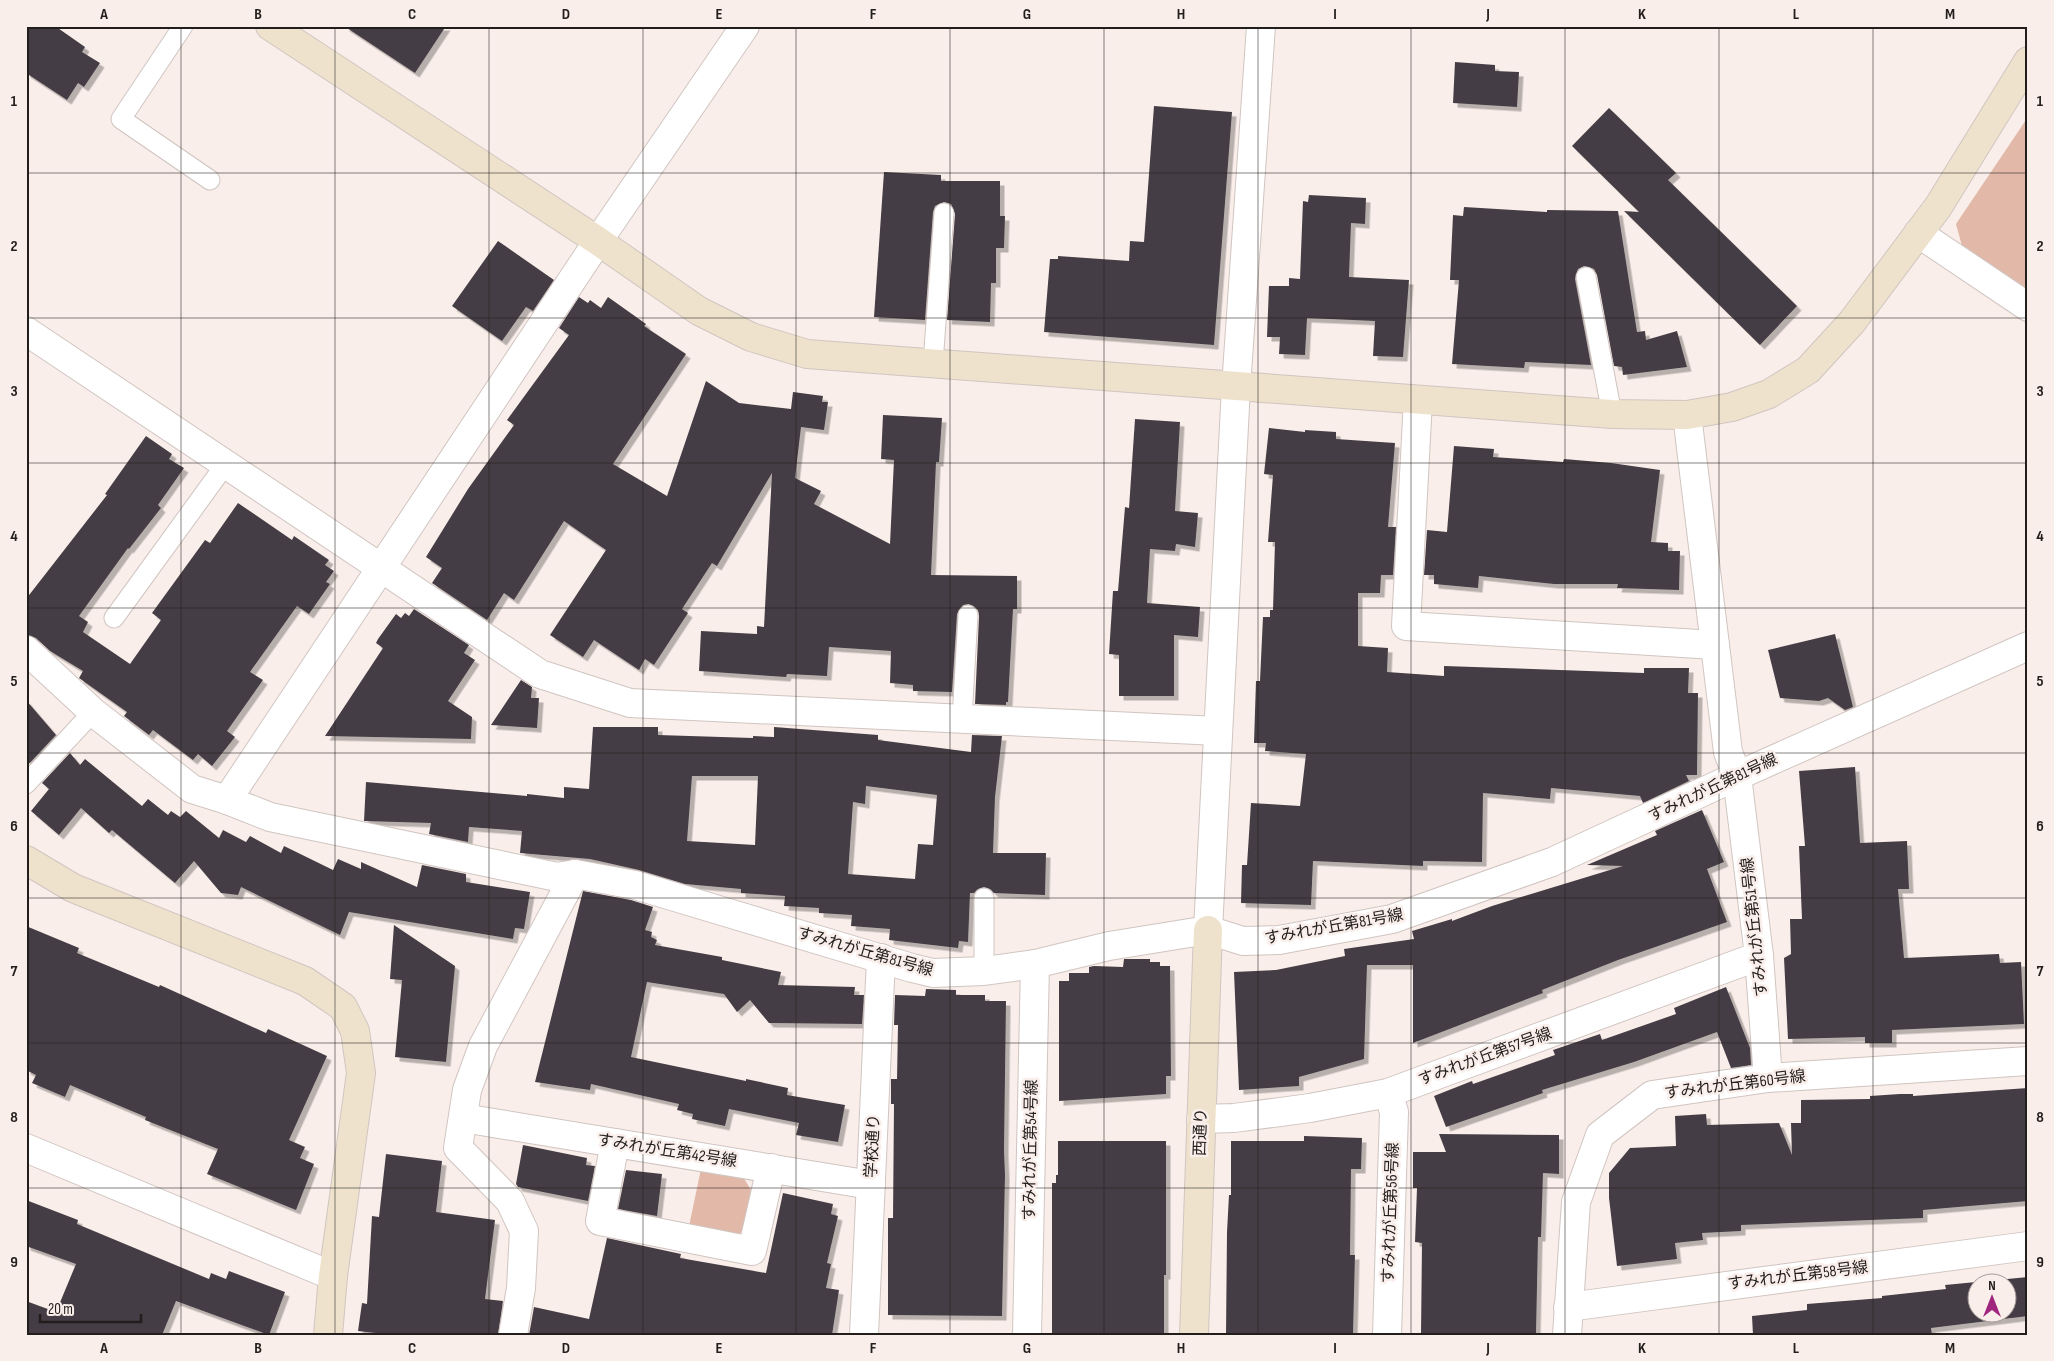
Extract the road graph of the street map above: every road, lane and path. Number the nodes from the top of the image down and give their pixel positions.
1 (183, 26) edge
2 (270, 26) edge
3 (745, 26) edge
4 (1261, 26) edge
5 (2028, 61) edge
6 (210, 180) dead end
7 (944, 214) dead end
8 (1918, 233) junction
9 (598, 240) junction
10 (1586, 277) dead end
11 (2028, 307) edge
12 (26, 332) edge
13 (933, 363) junction
14 (1236, 386) junction
15 (1418, 400) junction
16 (1612, 414) junction
17 (1687, 415) junction
18 (225, 465) junction
19 (380, 569) junction
20 (968, 615) dead end
21 (114, 618) dead end
22 (1715, 645) junction
23 (2028, 646) edge
24 (26, 650) edge
25 (93, 712) junction
26 (962, 719) junction
27 (1218, 731) junction
28 (1737, 776) junction
29 (26, 784) edge
30 (227, 800) junction
31 (26, 860) edge
32 (575, 874) junction
33 (984, 898) dead end
34 (1208, 930) junction
35 (1759, 956) junction
36 (881, 958) junction
37 (1035, 964) junction
38 (984, 971) junction
39 (2028, 1060) edge
40 (1768, 1078) junction
41 (1388, 1093) junction
42 (462, 1118) junction
43 (1202, 1119) junction
44 (615, 1143) junction
45 (26, 1148) edge
46 (771, 1168) junction
47 (871, 1185) junction
48 (2028, 1246) edge
49 (333, 1276) junction
50 (1568, 1307) junction
51 (328, 1335) edge
52 (514, 1335) edge
53 (864, 1335) edge
54 (1028, 1335) edge
55 (1194, 1335) edge
56 (1387, 1335) edge
57 (1567, 1335) edge

1 - 6 lane
2 - 9 street
3 - 9 street
4 - 14 street
5 - 8 street
7 - 13 lane
8 - 11 street
8 - 17 street
9 - 13 street
9 - 19 street
10 - 16 lane
12 - 18 street
13 - 14 street
14 - 15 street
14 - 27 street
15 - 16 street
15 - 22 street
16 - 17 street
17 - 22 street, すみれが丘第51号線
18 - 19 street
18 - 21 lane
19 - 26 street
19 - 30 street
20 - 26 lane
22 - 28 street, すみれが丘第51号線
23 - 28 street, すみれが丘第81号線
24 - 25 street, すみれが丘第81号線
25 - 29 lane
25 - 30 street, すみれが丘第81号線
26 - 27 street
27 - 34 street
28 - 34 street, すみれが丘第81号線
28 - 35 street, すみれが丘第51号線
30 - 32 street, すみれが丘第81号線
31 - 49 street
32 - 36 street, すみれが丘第81号線
32 - 42 street
33 - 38 lane
34 - 37 street, すみれが丘第81号線
34 - 43 street, 西通り
35 - 40 street, すみれが丘第51号線
35 - 41 street, すみれが丘第57号線
36 - 38 street, すみれが丘第81号線
36 - 47 street, 学校通り
37 - 38 street, すみれが丘第81号線
37 - 54 street, すみれが丘第54号線
39 - 40 street, すみれが丘第60号線
40 - 50 street, すみれが丘第60号線
41 - 43 street, すみれが丘第57号線
41 - 56 street, すみれが丘第56号線
42 - 44 street, すみれが丘第42号線
42 - 52 street
43 - 55 street, 西通り
44 - 46 street, すみれが丘第42号線
44 - 46 street
45 - 49 street
46 - 47 street, すみれが丘第42号線
47 - 53 street, 学校通り
48 - 50 street, すみれが丘第58号線
49 - 51 street
50 - 57 street, すみれが丘第60号線

